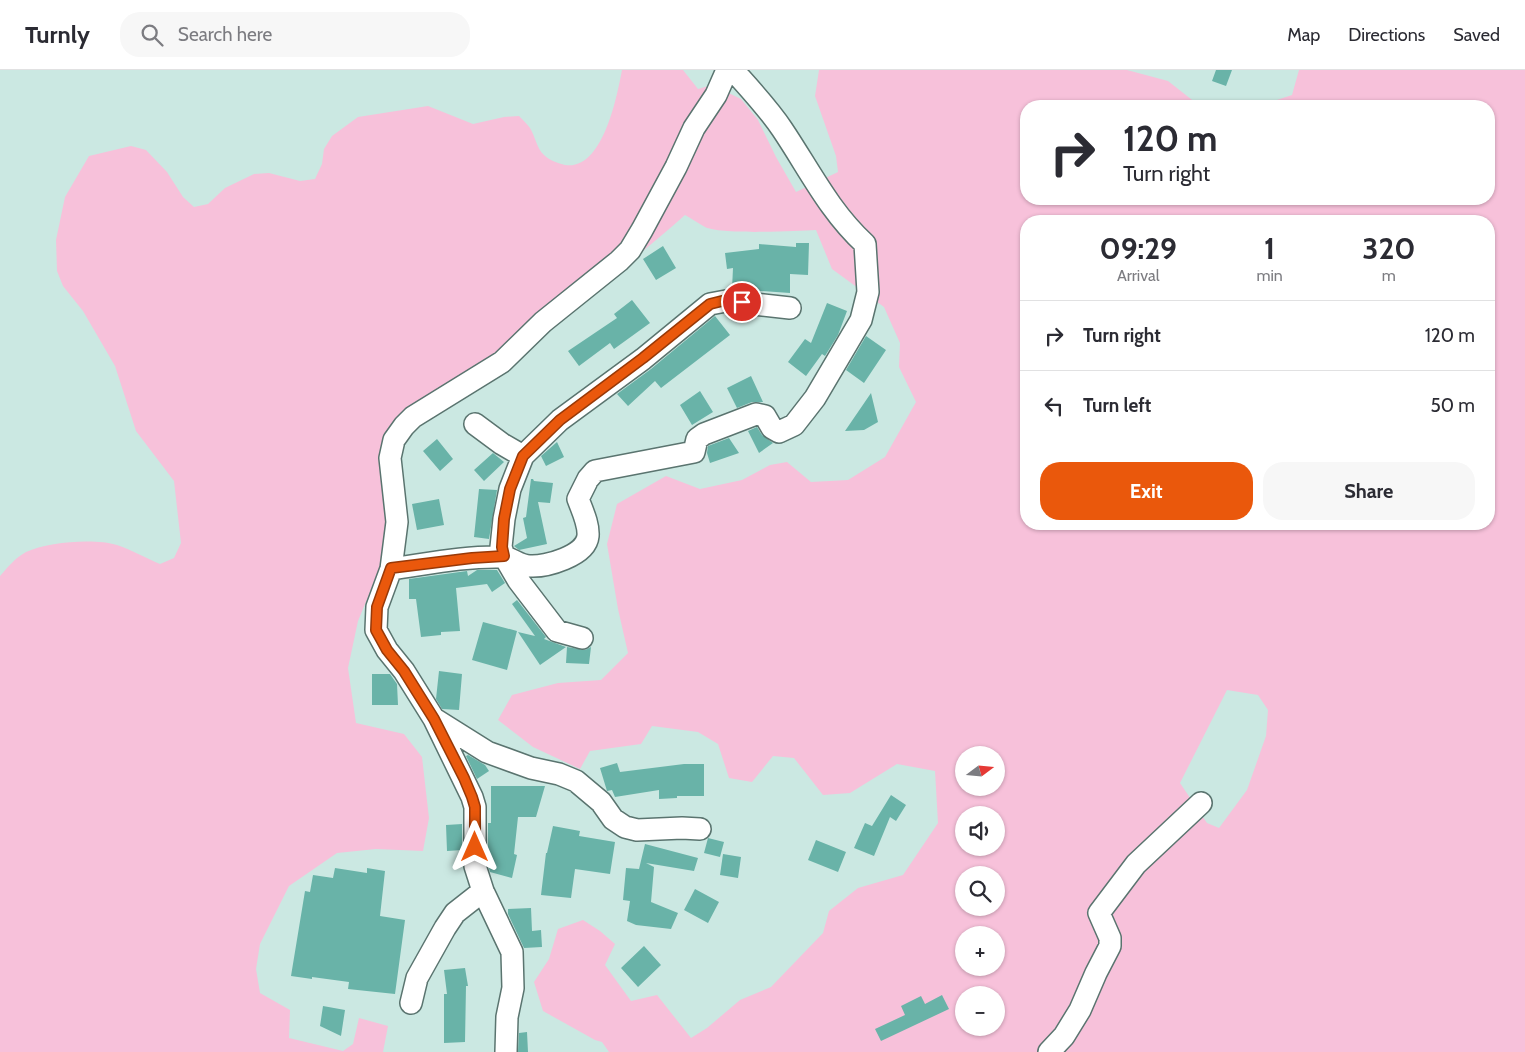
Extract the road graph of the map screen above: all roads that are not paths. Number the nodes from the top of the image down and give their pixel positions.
1 (727, 70) edge
2 (733, 70) edge
3 (790, 308) dead end
4 (475, 424) dead end
5 (523, 456) junction
6 (504, 556) junction
7 (391, 568) junction
8 (582, 638) dead end
9 (434, 719) junction
10 (1201, 803) dead end
11 (700, 829) dead end
12 (482, 891) junction
13 (412, 1004) dead end
14 (506, 1052) edge
15 (1050, 1052) edge

1 - 7 street
2 - 6 street
3 - 5 street
4 - 5 street
5 - 6 street
6 - 7 street
6 - 8 street
7 - 9 street
9 - 11 street
9 - 12 street
10 - 15 street
12 - 13 street
12 - 14 street

